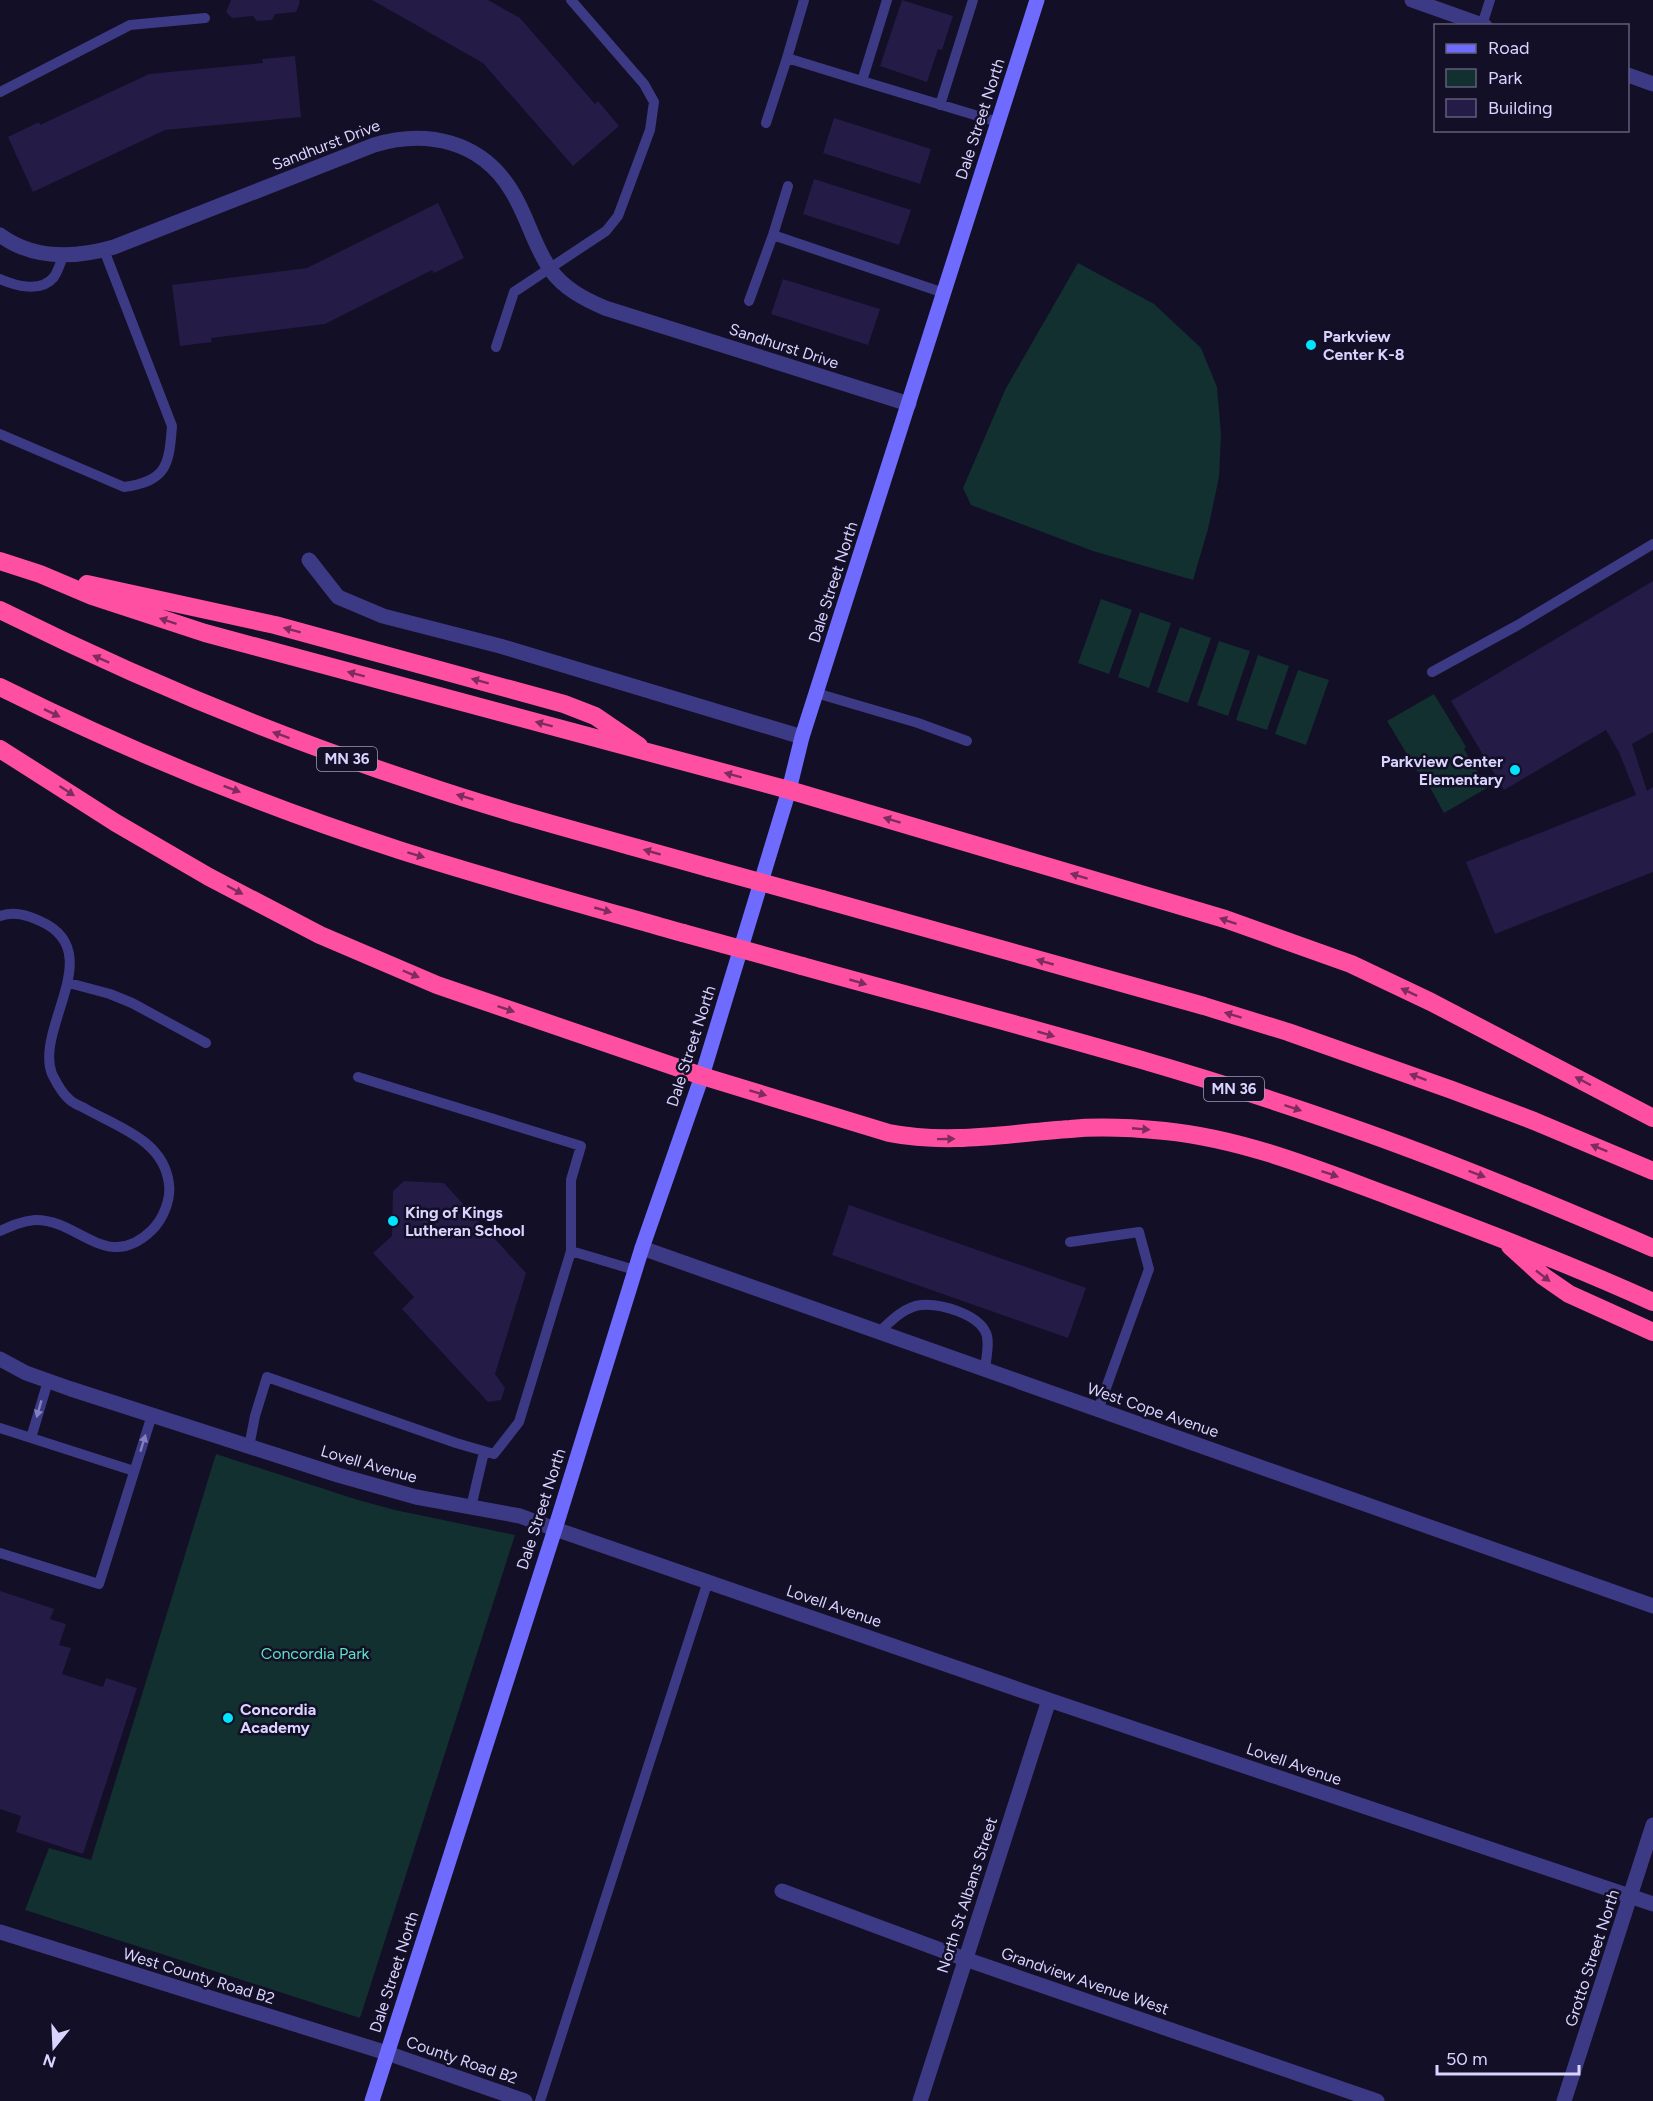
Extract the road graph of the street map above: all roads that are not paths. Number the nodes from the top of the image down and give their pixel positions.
1 (570, 0) edge
2 (804, 0) edge
3 (887, 0) edge
4 (973, 0) edge
5 (1037, 0) edge
6 (1412, 0) edge
7 (1490, 0) edge
8 (205, 18) dead end
9 (1481, 24) edge
10 (1484, 24) edge
11 (786, 58) junction
12 (1629, 75) edge
13 (862, 81) junction
14 (1653, 84) edge
15 (0, 92) edge
16 (940, 105) junction
17 (766, 123) dead end
18 (998, 123) junction
19 (788, 186) dead end
20 (0, 235) edge
21 (773, 235) junction
22 (104, 250) junction
23 (63, 255) junction
24 (550, 269) junction
25 (0, 279) edge
26 (944, 292) junction
27 (749, 301) dead end
28 (496, 347) dead end
29 (909, 404) junction
30 (0, 434) edge
31 (1653, 544) edge
32 (309, 560) dead end
33 (0, 561) edge
34 (40, 574) junction
35 (0, 610) edge
36 (1432, 672) dead end
37 (0, 687) edge
38 (816, 693) junction
39 (802, 737) junction
40 (967, 741) dead end
41 (0, 749) edge
42 (648, 752) junction
43 (789, 790) junction
44 (0, 916) edge
45 (69, 983) junction
46 (206, 1043) dead end
47 (702, 1076) junction
48 (358, 1077) dead end
49 (1653, 1118) edge
50 (1653, 1171) edge
51 (0, 1231) edge
52 (1499, 1237) junction
53 (1070, 1242) dead end
54 (642, 1248) junction
55 (1653, 1248) edge
56 (571, 1251) junction
57 (635, 1270) junction
58 (1653, 1302) edge
59 (879, 1332) junction
60 (1653, 1332) edge
61 (0, 1359) edge
62 (985, 1370) junction
63 (48, 1381) junction
64 (1098, 1410) junction
65 (152, 1415) junction
66 (0, 1428) edge
67 (31, 1438) junction
68 (249, 1447) junction
69 (484, 1452) junction
70 (134, 1472) junction
71 (471, 1507) junction
72 (555, 1529) junction
73 (0, 1553) edge
74 (708, 1581) junction
75 (1653, 1606) edge
76 (1049, 1700) junction
77 (1653, 1826) edge
78 (782, 1891) dead end
79 (1630, 1897) junction
80 (1653, 1904) edge
81 (0, 1932) edge
82 (965, 1959) junction
83 (387, 2053) junction
84 (372, 2101) edge
85 (525, 2101) edge
86 (540, 2101) edge
87 (920, 2101) edge
88 (1377, 2101) edge
89 (1564, 2101) edge

1 - 24 lane
2 - 11 lane
3 - 13 lane
4 - 16 lane
5 - 18 main road, Dale Street North
6 - 9 street
7 - 10 lane
8 - 15 lane
11 - 13 lane
11 - 17 lane
12 - 14 street
13 - 16 lane
16 - 18 lane
18 - 26 main road, Dale Street North
19 - 21 lane
20 - 23 street, Sandhurst Drive
21 - 26 lane
21 - 27 lane
22 - 23 street, Sandhurst Drive
22 - 24 street, Sandhurst Drive
22 - 30 lane
23 - 25 lane
24 - 28 lane
24 - 29 street, Sandhurst Drive
26 - 29 main road, Dale Street North
29 - 38 main road, Dale Street North
31 - 36 lane
32 - 39 street
33 - 34 highway
42 -> 34 highway
42 -> 34 highway
50 -> 35 highway, MN 36, bridge
37 -> 55 highway, MN 36, bridge
38 - 39 main road, Dale Street North
38 - 40 lane
39 - 43 main road, Dale Street North
41 -> 47 highway
43 -> 42 highway
43 - 47 main road, Dale Street North
49 -> 43 highway
44 - 45 lane
45 - 46 lane
45 - 51 lane
47 -> 52 highway
47 - 54 main road, Dale Street North
48 - 56 lane
52 - 58 highway
52 -> 60 highway
53 - 64 lane
54 - 57 main road, Dale Street North
54 - 59 street, West Cope Avenue
56 - 57 lane
56 - 69 lane
57 - 72 main road, Dale Street North
59 - 62 street, West Cope Avenue
59 - 62 lane
61 - 63 street, Lovell Avenue
62 - 64 street, West Cope Avenue
63 - 65 street, Lovell Avenue
63 -> 67 lane
64 - 75 street, West Cope Avenue
65 - 68 street, Lovell Avenue
70 -> 65 lane
66 - 67 lane
67 - 70 lane
68 - 69 lane
68 - 71 street, Lovell Avenue
69 - 71 lane
70 - 73 lane
71 - 72 street, Lovell Avenue
72 - 74 street, Lovell Avenue
72 - 83 main road, Dale Street North
74 - 76 street, Lovell Avenue
74 - 86 lane
76 - 79 street, Lovell Avenue
76 - 82 street, North St Albans Street
77 - 79 street, Grotto Street North
78 - 82 street, Grandview Avenue West
79 - 80 street, Lovell Avenue
79 - 89 street, Grotto Street North
81 - 83 street, West County Road B2
82 - 87 street, North St Albans Street
82 - 88 street, Grandview Avenue West
83 - 84 main road, Dale Street North
83 - 85 street, County Road B2

